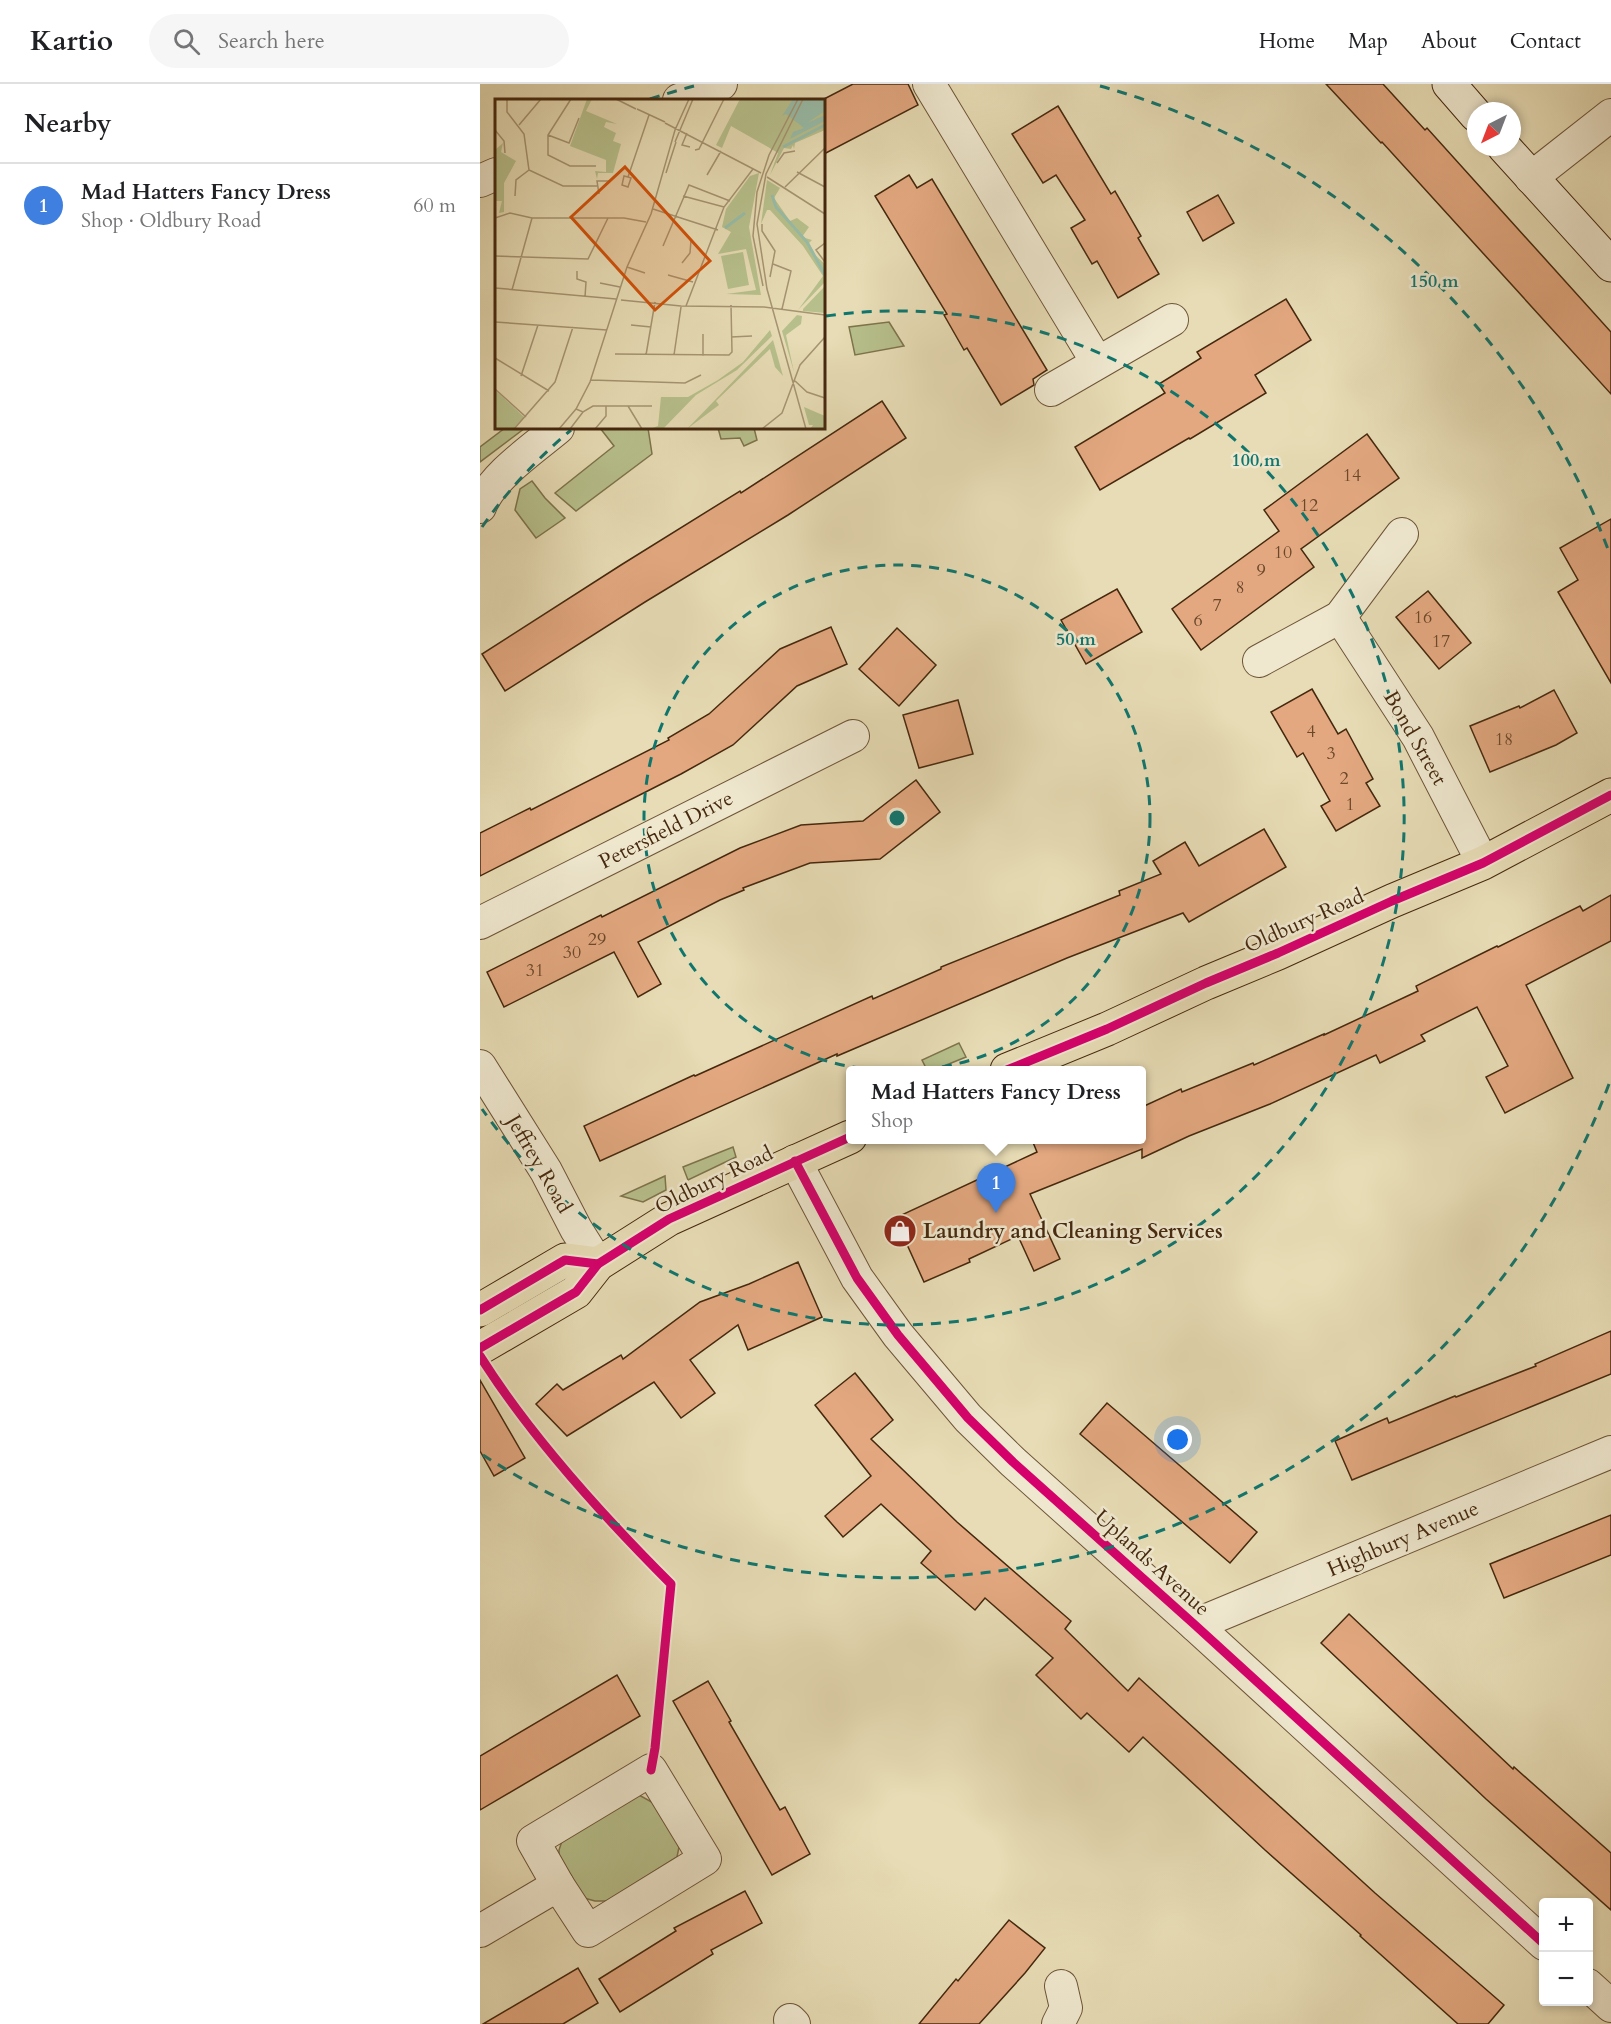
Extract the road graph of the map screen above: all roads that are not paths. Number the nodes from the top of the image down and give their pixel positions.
1 (721, 84) edge
2 (929, 84) edge
3 (1451, 85) edge
4 (682, 99) edge
5 (1467, 104) edge
6 (1611, 115) edge
7 (1512, 156) edge
8 (495, 174) edge
9 (1531, 178) junction
10 (480, 181) edge
11 (1611, 265) edge
12 (1172, 320) dead end
13 (1097, 362) junction
14 (1051, 390) dead end
15 (557, 429) edge
16 (480, 507) edge
17 (1402, 534) dead end
18 (1340, 617) junction
19 (1258, 661) dead end
20 (853, 736) dead end
21 (1611, 795) edge
22 (1483, 863) junction
23 (480, 923) edge
24 (480, 1066) edge
25 (1018, 1066) edge
26 (846, 1139) edge
27 (795, 1161) junction
28 (598, 1264) junction
29 (480, 1310) edge
30 (480, 1348) edge
31 (1611, 1452) edge
32 (1195, 1625) junction
33 (558, 1885) junction
34 (480, 1931) edge
35 (1539, 1939) edge
36 (1061, 1986) dead end
37 (1593, 1990) edge
38 (1611, 2006) edge
39 (1058, 2024) edge

1 - 4 street
2 - 13 street
3 - 5 street
6 - 9 street
7 - 9 street
8 - 10 street
9 - 11 street
12 - 13 street
13 - 14 street
15 - 16 street
17 - 18 street
18 - 19 street
18 - 22 street, Bond Street
20 - 23 street, Petersfield Drive
21 - 22 main road, Oldbury Road
22 - 25 main road, Oldbury Road
24 - 28 street, Jeffrey Road
26 - 27 main road, Oldbury Road
27 - 28 main road, Oldbury Road
27 - 32 street, Uplands Avenue
28 - 29 main road
28 - 30 main road, Oldbury Road
31 - 32 street, Highbury Avenue
32 - 35 street, Uplands Avenue
33 - 33 street
33 - 34 street
36 - 39 street
37 - 38 street

